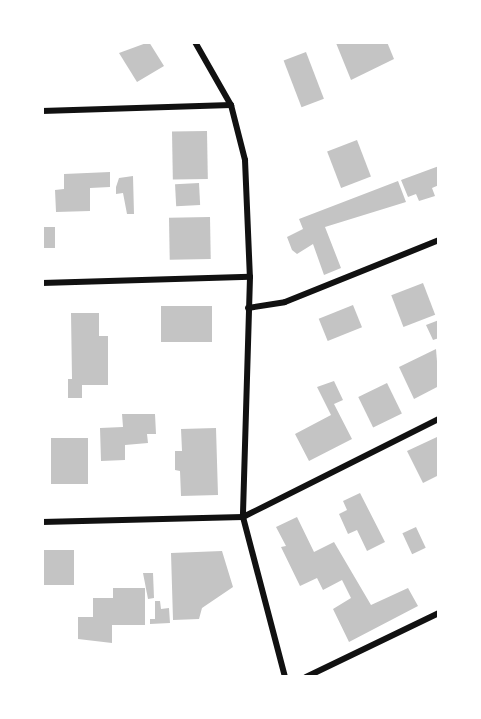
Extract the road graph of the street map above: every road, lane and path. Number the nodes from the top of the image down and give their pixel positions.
1 (195, 42) edge
2 (231, 105) junction
3 (42, 111) edge
4 (439, 240) edge
5 (249, 277) junction
6 (42, 283) edge
7 (248, 308) junction
8 (439, 419) edge
9 (243, 517) junction
10 (42, 522) edge
11 (439, 613) edge
12 (285, 677) edge
13 (306, 677) edge

1 - 2 street
2 - 3 street
2 - 5 street
4 - 7 street
5 - 6 street
5 - 7 street
7 - 9 street
8 - 9 street
9 - 10 street
9 - 12 street
11 - 13 street

